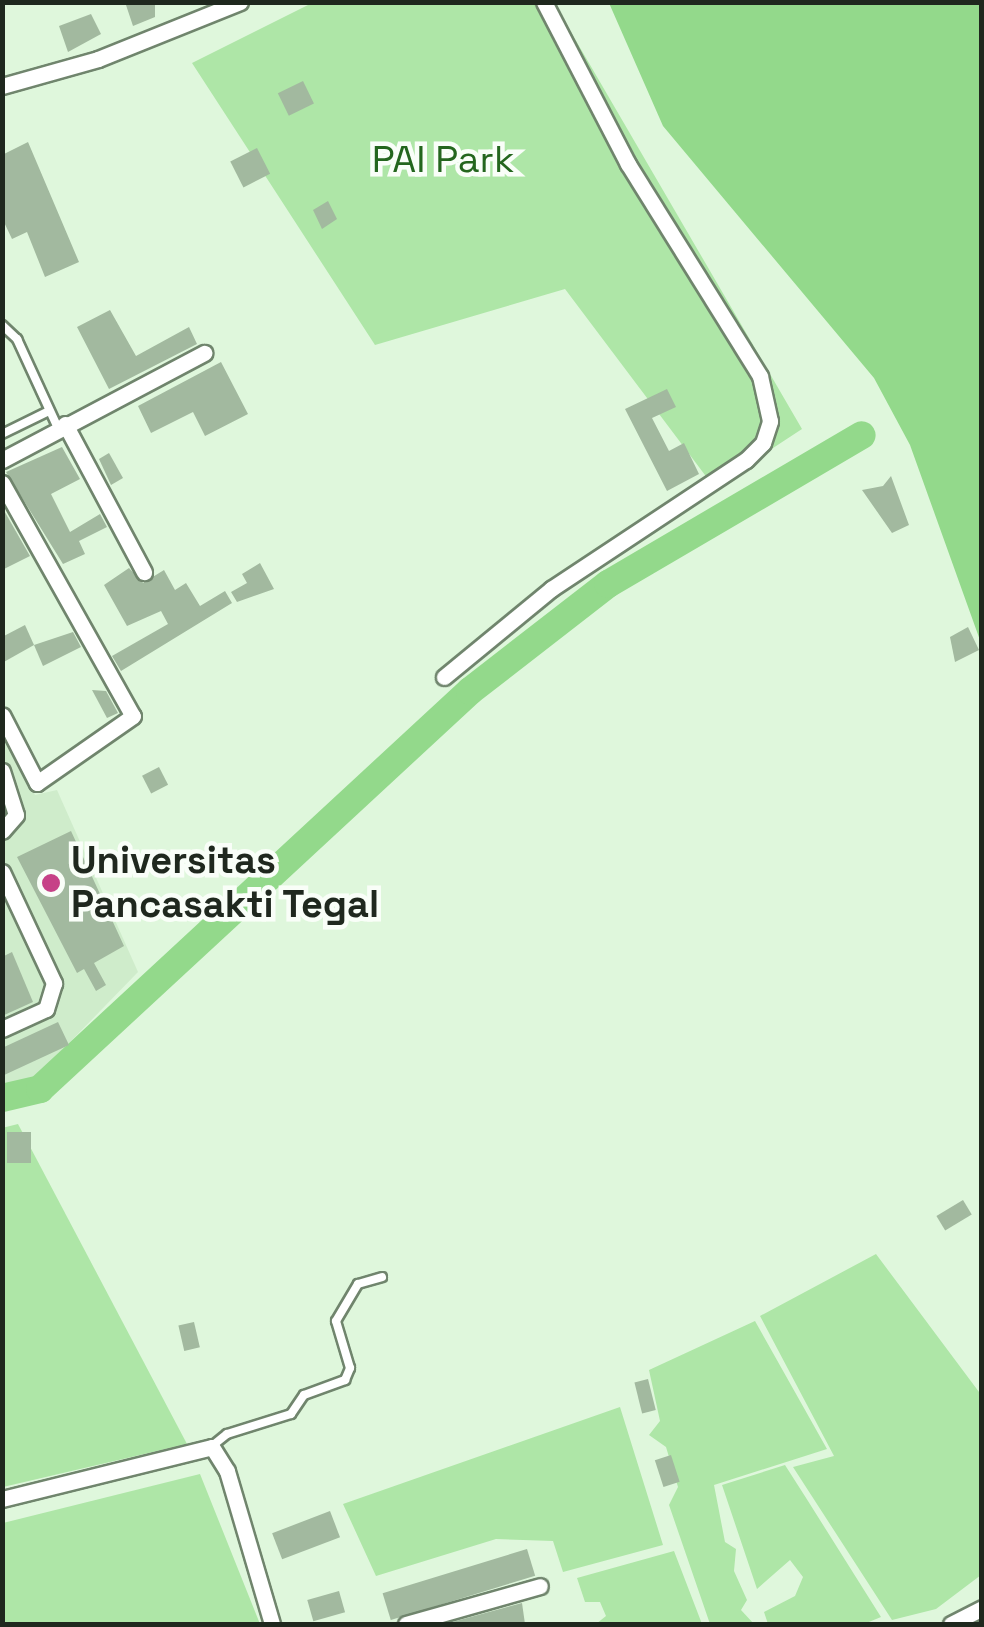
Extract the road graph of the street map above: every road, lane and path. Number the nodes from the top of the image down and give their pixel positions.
1 (240, 2) edge
2 (544, 2) edge
3 (2, 86) edge
4 (2, 325) edge
5 (204, 353) dead end
6 (49, 410) junction
7 (61, 426) junction
8 (2, 434) edge
9 (2, 460) edge
10 (2, 484) edge
11 (144, 572) dead end
12 (444, 677) dead end
13 (2, 714) edge
14 (2, 772) edge
15 (2, 831) edge
16 (2, 872) edge
17 (2, 1029) edge
18 (382, 1277) dead end
19 (212, 1446) junction
20 (2, 1499) edge
21 (540, 1586) dead end
22 (982, 1608) edge
23 (272, 1624) edge
24 (406, 1624) edge
25 (951, 1624) edge

1 - 3 street
2 - 12 street
4 - 6 lane
5 - 7 street
6 - 7 lane
6 - 8 lane
7 - 9 street
7 - 11 street
10 - 13 street
14 - 15 street
16 - 17 street
18 - 19 lane
19 - 20 street
19 - 23 street
21 - 24 street
22 - 25 street

